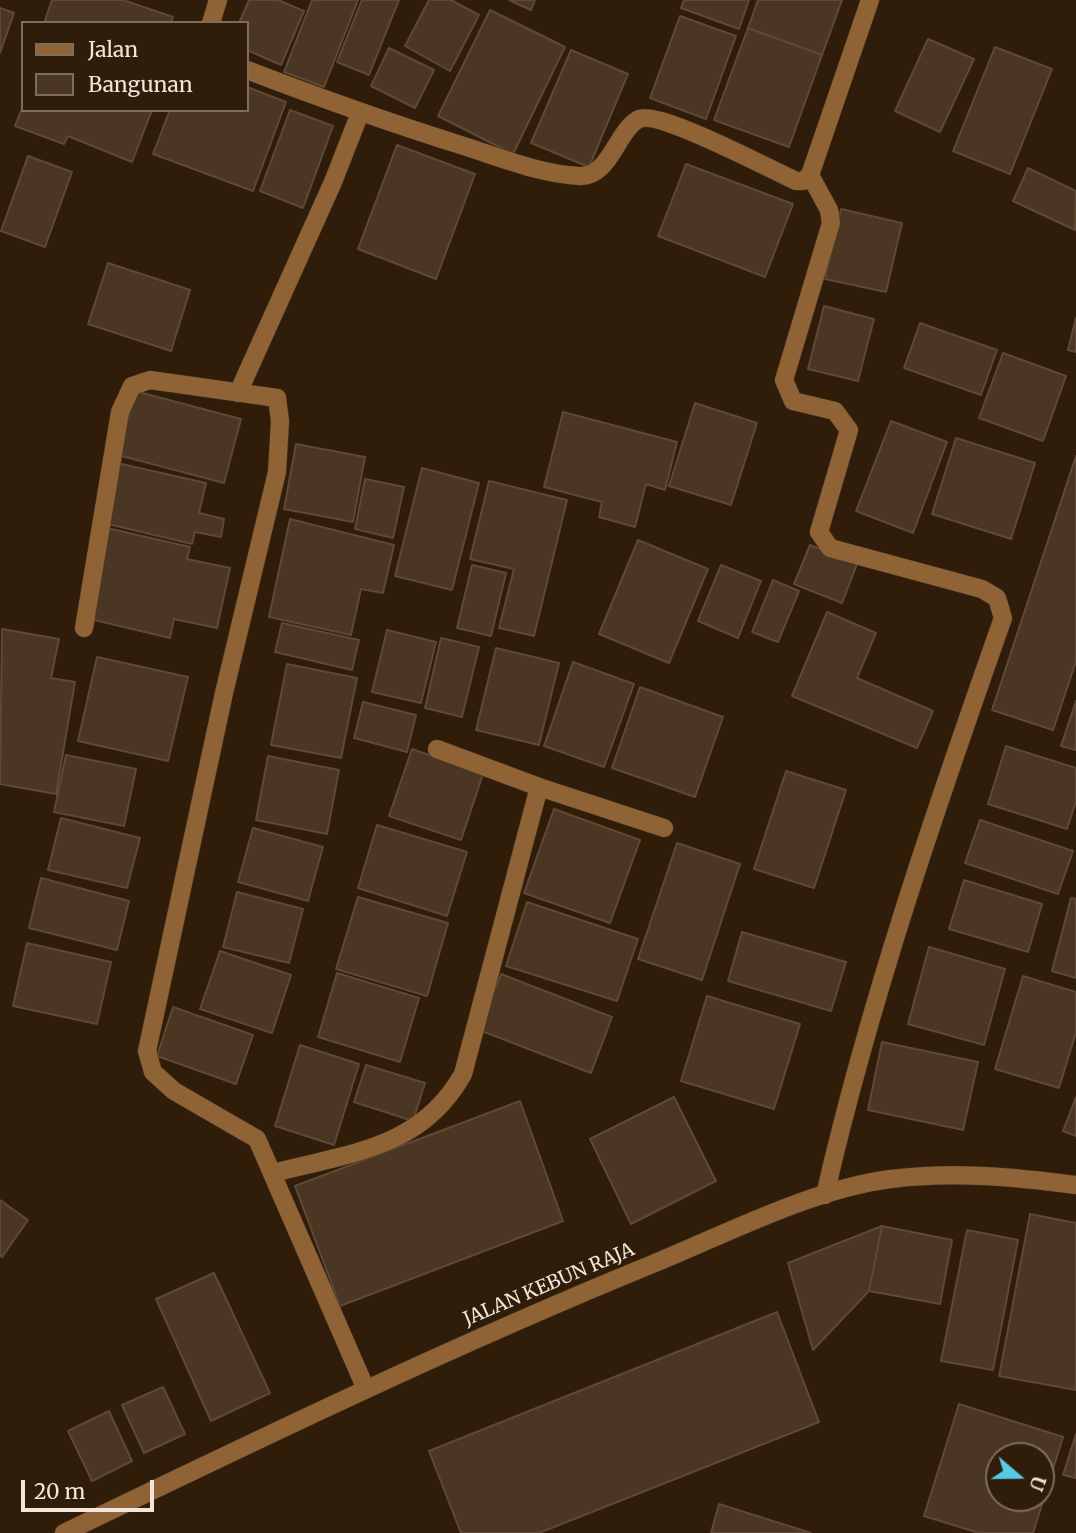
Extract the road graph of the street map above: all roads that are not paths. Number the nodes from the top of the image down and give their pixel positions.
1 (218, 0) edge
2 (870, 0) edge
3 (212, 21) edge
4 (248, 70) edge
5 (360, 113) junction
6 (810, 175) junction
7 (238, 393) junction
8 (84, 628) dead end
9 (436, 749) dead end
10 (539, 787) junction
11 (664, 828) dead end
12 (273, 1173) junction
13 (1076, 1185) edge
14 (825, 1195) junction
15 (365, 1387) junction
16 (64, 1533) edge

1 - 3 street
2 - 6 street
4 - 5 street
5 - 6 street
5 - 7 street
6 - 14 street
7 - 8 street
7 - 12 street
9 - 10 street
10 - 11 street
10 - 12 street
12 - 15 street
13 - 14 street, JALAN KEBUN RAJA
14 - 15 street, JALAN KEBUN RAJA
15 - 16 street, JALAN KEBUN RAJA

